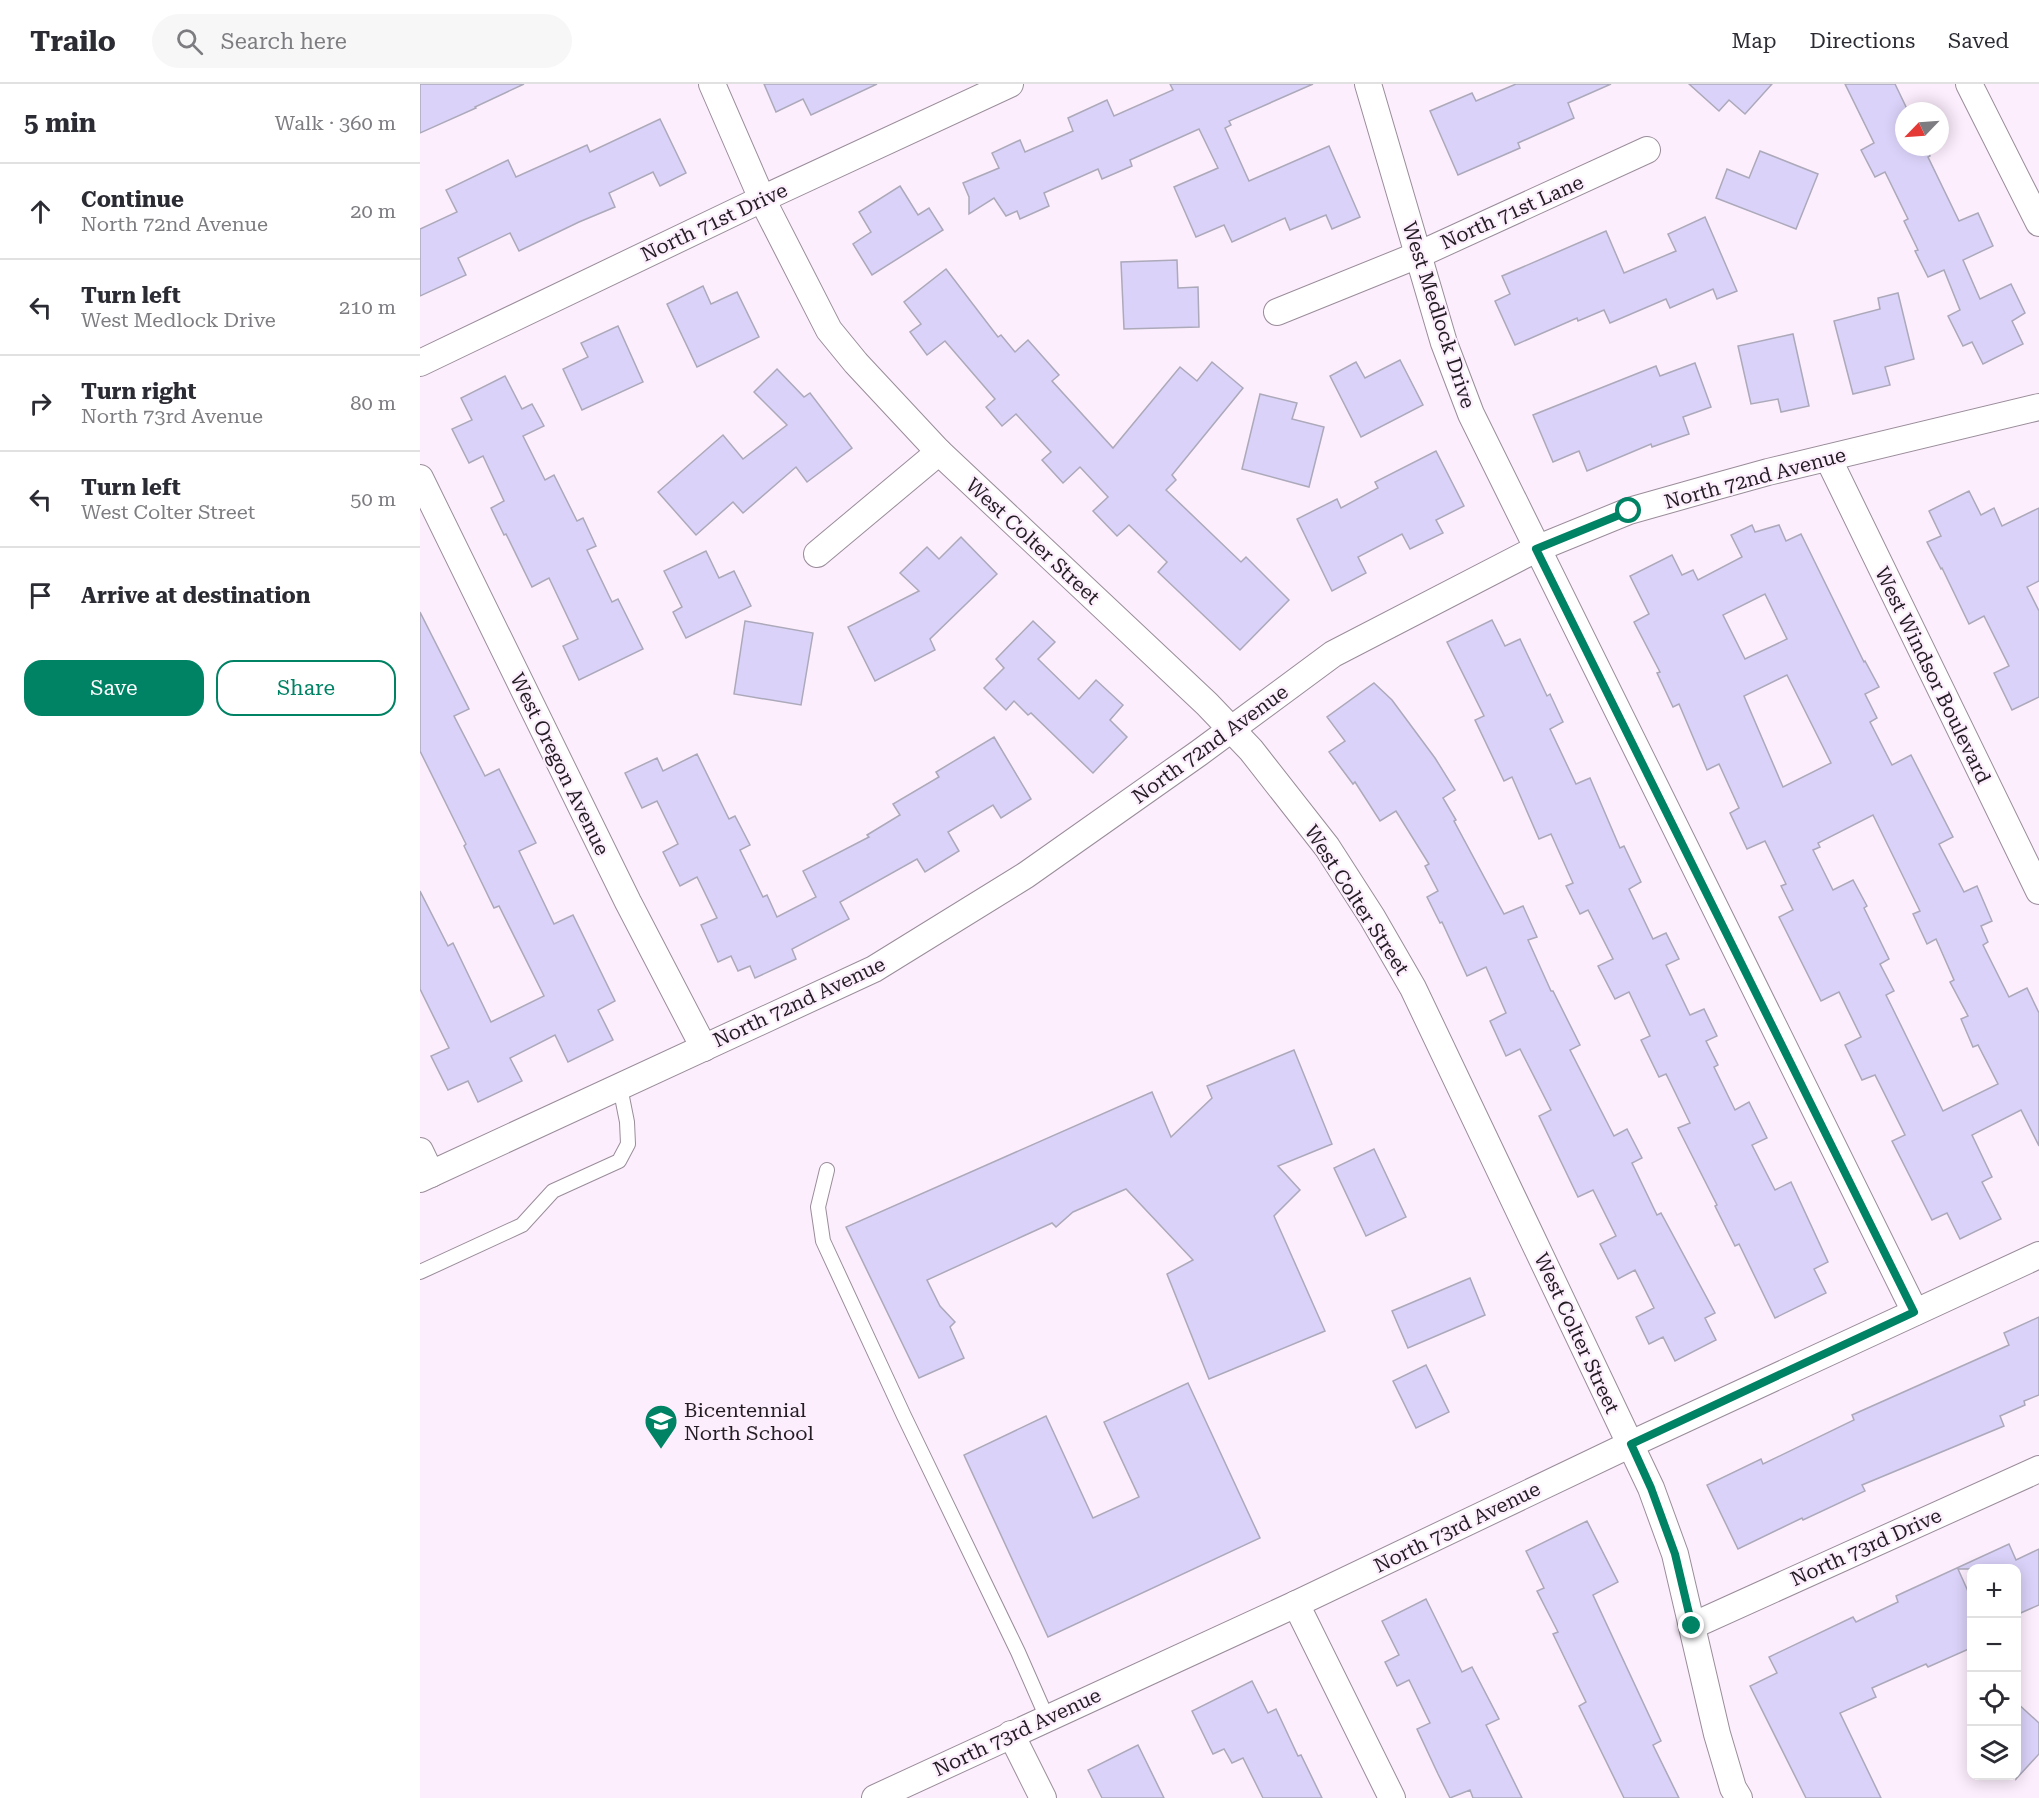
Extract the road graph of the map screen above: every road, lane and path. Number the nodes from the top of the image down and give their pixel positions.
1 (712, 84) edge
2 (1010, 84) edge
3 (1368, 84) edge
4 (1969, 84) edge
5 (1647, 150) dead end
6 (762, 199) junction
7 (2039, 223) edge
8 (1418, 255) junction
9 (1277, 312) dead end
10 (420, 363) edge
11 (2039, 407) edge
12 (939, 452) junction
13 (1828, 458) junction
14 (420, 478) edge
15 (1536, 549) junction
16 (817, 554) dead end
17 (1232, 729) junction
18 (2039, 891) edge
19 (704, 1048) junction
20 (620, 1087) junction
21 (420, 1151) edge
22 (827, 1170) dead end
23 (426, 1177) edge
24 (2039, 1255) edge
25 (420, 1272) edge
26 (1914, 1312) junction
27 (1631, 1444) junction
28 (2039, 1469) edge
29 (1296, 1604) junction
30 (1692, 1626) junction
31 (1047, 1718) junction
32 (1011, 1734) junction
33 (875, 1798) edge
34 (1043, 1798) edge
35 (1392, 1798) edge
36 (1739, 1798) edge

1 - 6 street, West Colter Street
2 - 6 street, North 71st Drive
3 - 8 street, West Medlock Drive
4 - 7 street
5 - 8 street, North 71st Lane
6 - 10 street, North 71st Drive
6 - 12 street, West Colter Street
8 - 9 street, North 71st Lane
8 - 15 street, West Medlock Drive
11 - 13 street, North 72nd Avenue
12 - 16 street
12 - 17 street, West Colter Street
13 - 15 street, North 72nd Avenue
13 - 18 street, West Windsor Boulevard
14 - 19 street, West Oregon Avenue
15 - 17 street, North 72nd Avenue
15 - 26 street, West Medlock Drive
17 - 19 street, North 72nd Avenue
17 - 27 street, West Colter Street
19 - 20 street, North 72nd Avenue
20 - 23 street, North 72nd Avenue
20 - 25 lane
21 - 23 street
22 - 31 lane
24 - 26 street, North 73rd Avenue
26 - 27 street, North 73rd Avenue
27 - 29 street, North 73rd Avenue
27 - 30 street, West Colter Street
28 - 30 street, North 73rd Drive
29 - 31 street, North 73rd Avenue
29 - 35 street
30 - 36 street, West Colter Street
31 - 32 street, North 73rd Avenue
32 - 33 street, North 73rd Avenue
32 - 34 street

